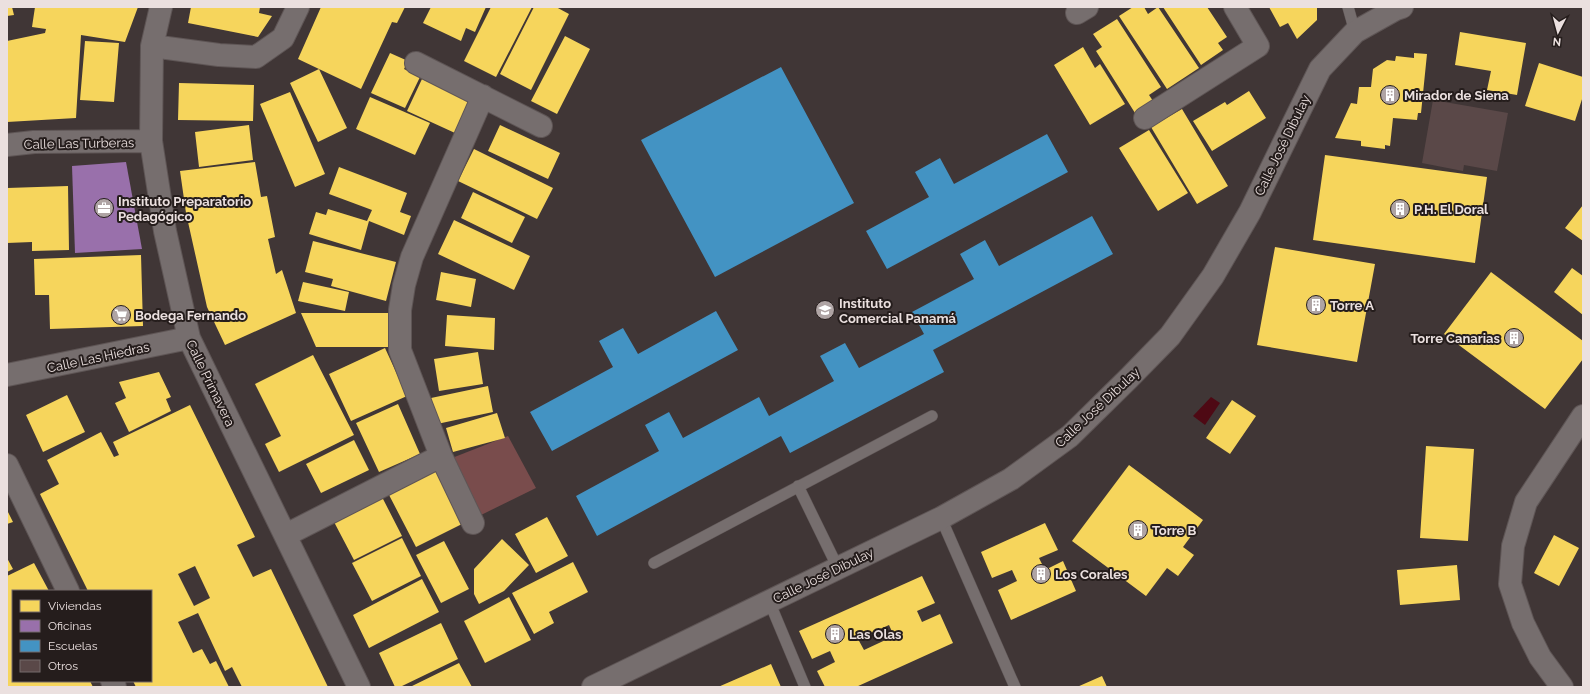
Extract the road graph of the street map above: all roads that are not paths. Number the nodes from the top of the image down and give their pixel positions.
1 (160, 7) edge
2 (298, 7) edge
3 (1235, 7) edge
4 (1348, 7) edge
5 (1402, 7) edge
6 (1355, 32) junction
7 (152, 46) junction
8 (416, 63) dead end
9 (483, 96) junction
10 (1145, 118) dead end
11 (542, 126) dead end
12 (151, 141) junction
13 (7, 145) edge
14 (189, 338) junction
15 (7, 375) edge
16 (932, 416) dead end
17 (1583, 416) edge
18 (441, 456) junction
19 (7, 465) edge
20 (798, 486) junction
21 (941, 518) junction
22 (473, 523) dead end
23 (286, 535) junction
24 (654, 563) dead end
25 (838, 568) junction
26 (68, 590) edge
27 (769, 601) junction
28 (359, 687) edge
29 (593, 687) edge
30 (805, 687) edge
31 (1015, 687) edge
32 (1562, 687) edge

1 - 7 street, Calle Primavera
2 - 7 street
3 - 10 street
4 - 6 lane
5 - 6 street, Calle José Dibulay
6 - 21 street, Calle José Dibulay
7 - 12 street, Calle Primavera
8 - 9 street
9 - 11 street
9 - 18 street
12 - 13 street, Calle Las Turberas
12 - 14 street, Calle Primavera
14 - 15 street, Calle Las Hiedras
14 - 23 street, Calle Primavera
16 - 20 lane
17 - 32 street
18 - 22 street
18 - 23 street
19 - 26 street
20 - 24 lane
20 - 25 lane
21 - 25 street, Calle José Dibulay
21 - 31 lane
23 - 28 street, Calle Primavera
25 - 27 street, Calle José Dibulay
27 - 29 street, Calle José Dibulay
27 - 30 lane

